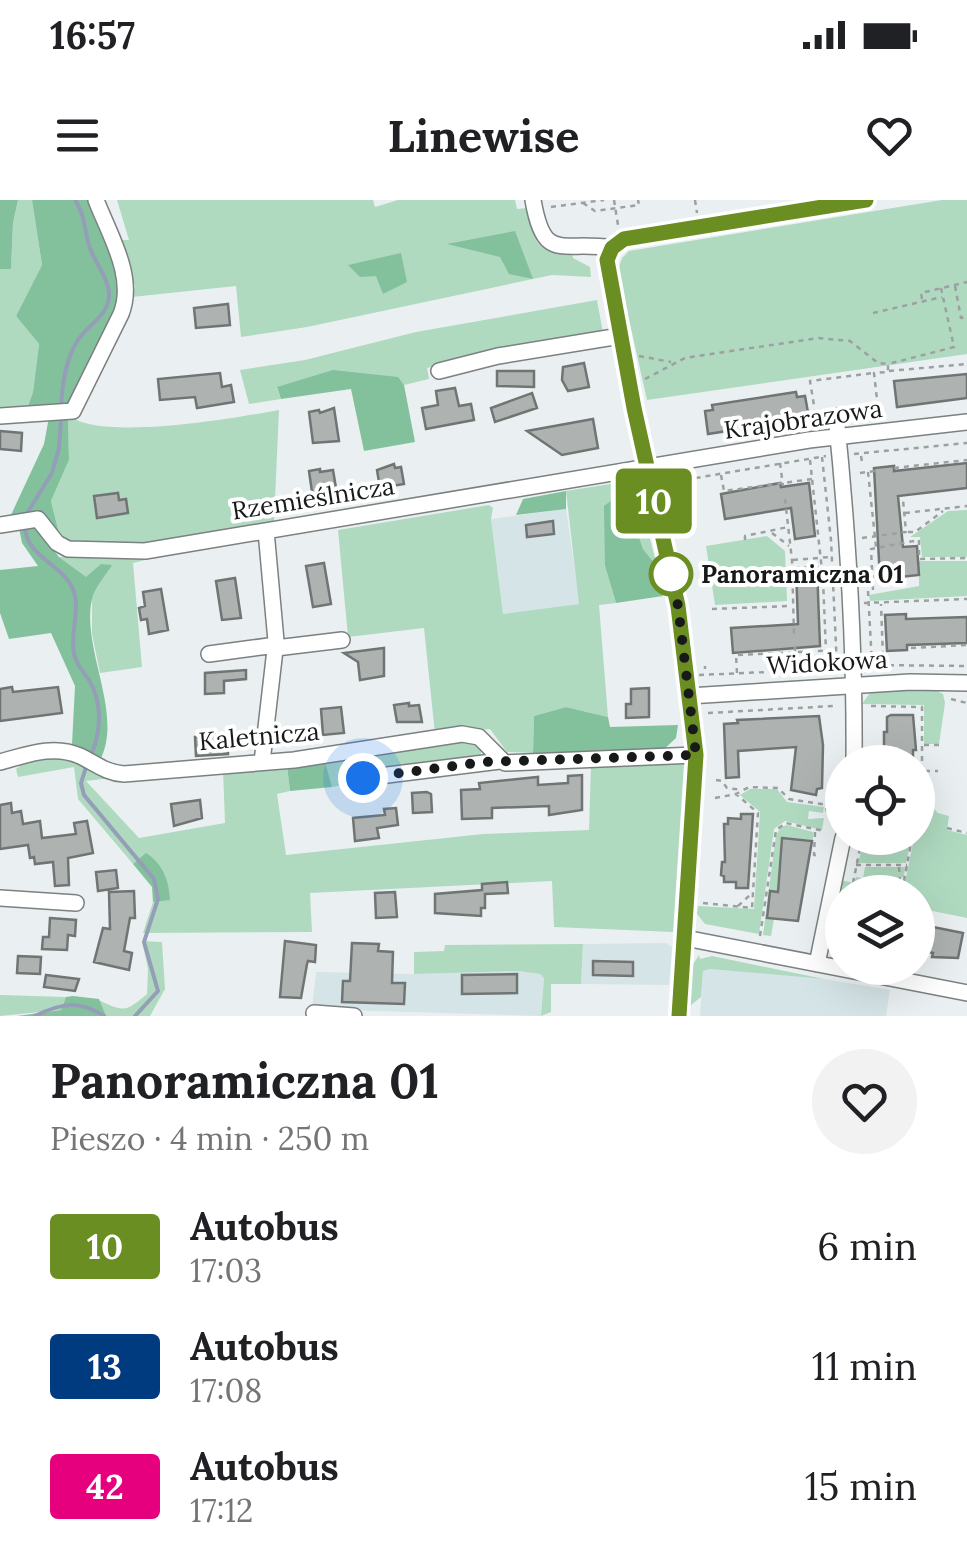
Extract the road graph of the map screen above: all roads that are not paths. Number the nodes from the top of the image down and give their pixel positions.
1 (96, 200) edge
2 (533, 200) edge
3 (867, 200) edge
4 (803, 205) edge
5 (612, 248) junction
6 (620, 336) junction
7 (439, 371) dead end
8 (0, 416) edge
9 (836, 416) dead end
10 (967, 422) edge
11 (838, 437) junction
12 (646, 468) junction
13 (0, 525) edge
14 (266, 530) junction
15 (342, 640) dead end
16 (276, 647) junction
17 (209, 654) dead end
18 (967, 684) edge
19 (855, 685) junction
20 (689, 696) junction
21 (854, 745) edge
22 (696, 755) junction
23 (0, 762) edge
24 (262, 762) junction
25 (500, 762) junction
26 (363, 778) dead end
27 (840, 855) edge
28 (0, 898) edge
29 (76, 903) dead end
30 (685, 938) junction
31 (818, 964) junction
32 (967, 993) edge
33 (314, 1013) dead end
34 (354, 1016) edge
35 (679, 1016) edge

1 - 8 street
2 - 5 street
3 - 4 street
4 - 5 street
5 - 6 street
6 - 7 street
6 - 12 street
9 - 11 street
10 - 11 street, Krajobrazowa
11 - 12 street, Krajobrazowa
11 - 19 street
12 - 14 street, Rzemieślnicza
12 - 20 street
13 - 14 street, Rzemieślnicza
14 - 16 street
15 - 16 street
16 - 17 street
16 - 24 street
18 - 19 street, Widokowa
19 - 20 street, Widokowa
19 - 21 street
20 - 22 street
22 - 25 street
22 - 30 street
23 - 24 street, Kaletnicza
24 - 25 street, Kaletnicza
25 - 26 street
27 - 31 street
28 - 29 street
30 - 31 street
30 - 35 street
31 - 32 street
33 - 34 street

